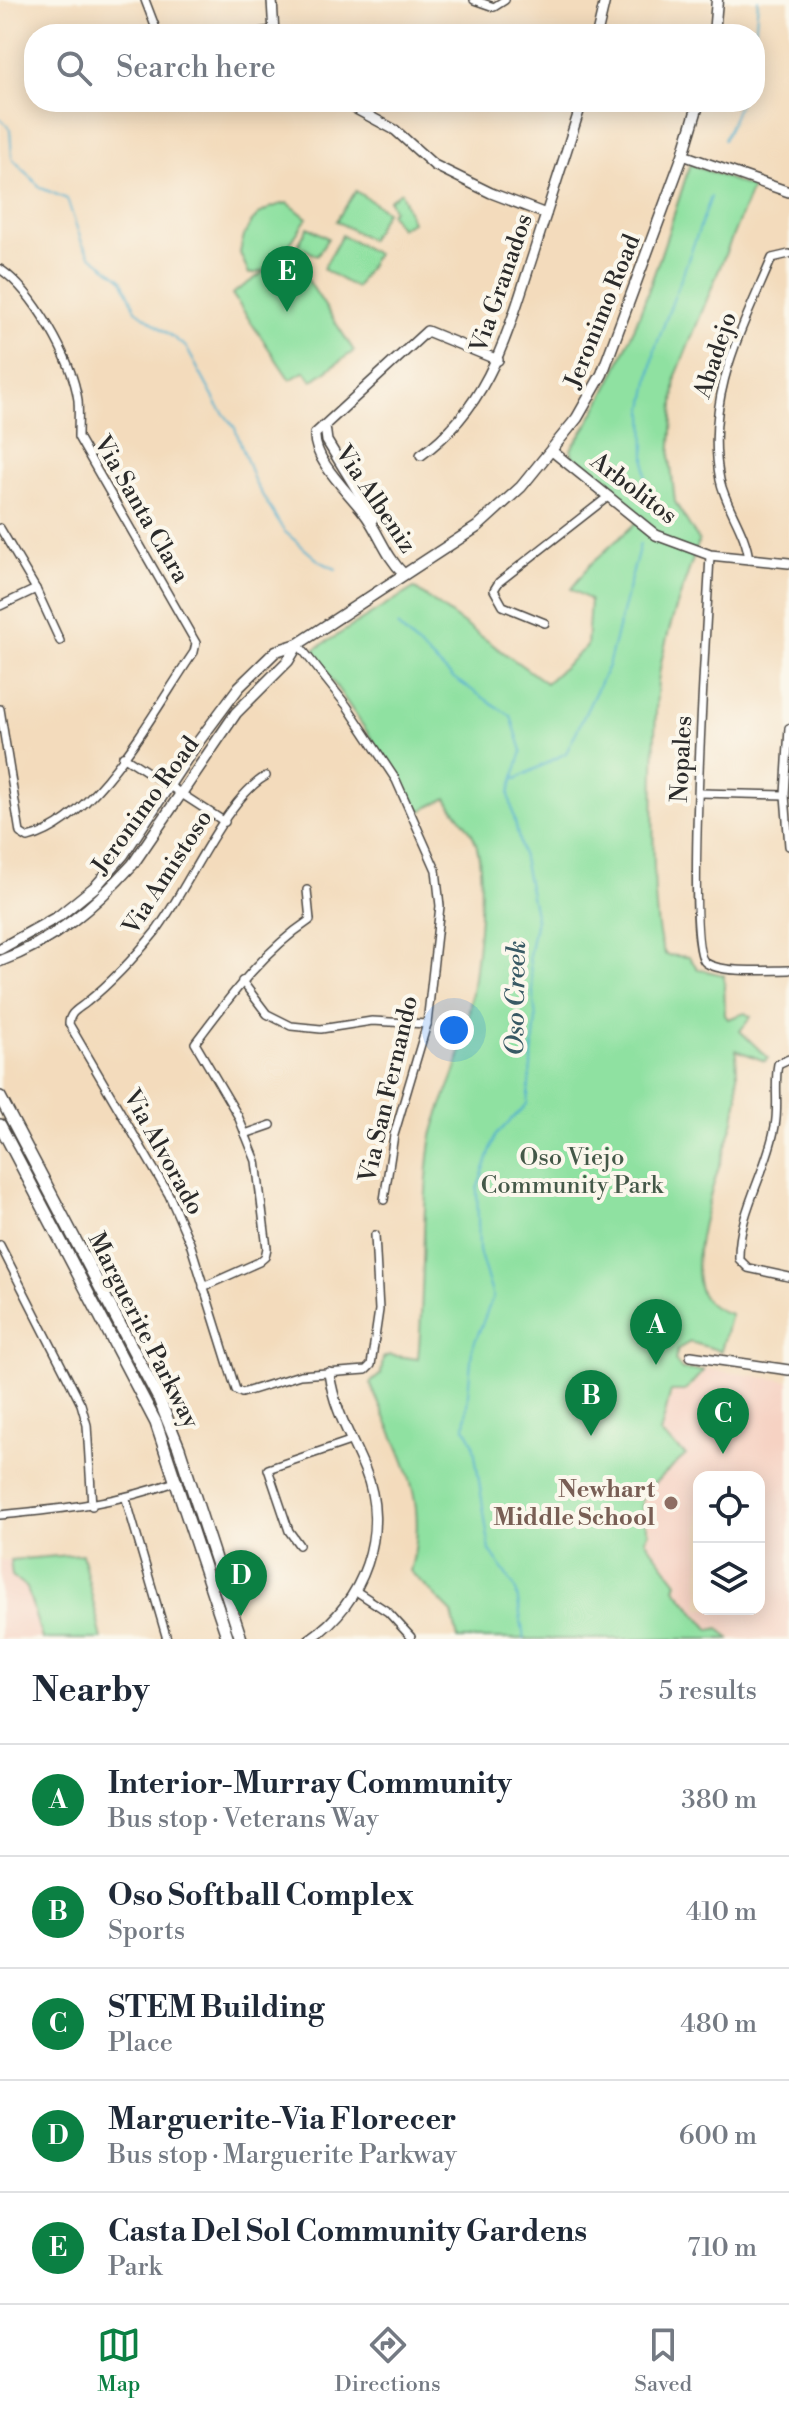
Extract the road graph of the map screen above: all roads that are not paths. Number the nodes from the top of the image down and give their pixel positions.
1 (145, 0) edge
2 (272, 0) edge
3 (474, 0) edge
4 (505, 0) edge
5 (605, 0) edge
6 (717, 0) edge
7 (154, 24) edge
8 (274, 24) edge
9 (599, 24) edge
10 (715, 24) edge
11 (362, 112) edge
12 (579, 112) edge
13 (696, 112) edge
14 (683, 155) junction
15 (789, 192) edge
16 (546, 214) junction
17 (789, 254) edge
18 (0, 269) edge
19 (498, 360) junction
20 (325, 426) junction
21 (552, 451) junction
22 (421, 455) dead end
23 (341, 462) junction
24 (330, 469) junction
25 (609, 496) junction
26 (0, 528) edge
27 (710, 555) junction
28 (749, 560) junction
29 (789, 563) edge
30 (404, 574) junction
31 (36, 589) junction
32 (0, 606) edge
33 (545, 623) dead end
34 (60, 641) dead end
35 (298, 644) junction
36 (0, 709) edge
37 (789, 728) edge
38 (123, 756) junction
39 (266, 776) dead end
40 (169, 787) junction
41 (700, 793) junction
42 (180, 794) junction
43 (785, 795) junction
44 (225, 822) junction
45 (789, 846) edge
46 (307, 890) dead end
47 (0, 949) edge
48 (0, 961) edge
49 (789, 970) edge
50 (242, 981) junction
51 (69, 1024) joint
52 (427, 1024) junction
53 (789, 1059) edge
54 (0, 1097) edge
55 (0, 1125) edge
56 (271, 1125) dead end
57 (245, 1134) junction
58 (384, 1200) dead end
59 (375, 1235) dead end
60 (0, 1245) edge
61 (789, 1277) edge
62 (203, 1287) junction
63 (691, 1356) dead end
64 (789, 1370) edge
65 (329, 1373) junction
66 (350, 1441) junction
67 (183, 1479) junction
68 (126, 1499) junction
69 (92, 1506) junction
70 (0, 1515) edge
71 (299, 1545) dead end
72 (356, 1591) junction
73 (322, 1636) edge
74 (411, 1637) edge
75 (167, 1639) edge
76 (228, 1639) edge
77 (241, 1639) edge
78 (310, 1639) edge

1 - 7 street
2 - 8 street
3 - 4 street
5 - 9 street
6 - 10 main road
11 - 16 street
12 - 16 street, Via Granados
13 - 14 main road, Jeronimo Road
14 - 15 street
14 - 21 main road, Jeronimo Road
16 - 19 street, Via Granados
17 - 28 street, Abadejo
18 - 38 street, Via Santa Clara
19 - 20 street, Via Albeniz
19 - 22 street, Via Granados
20 - 23 street, Via Albeniz
20 - 24 street, Via Albeniz
21 - 25 street, Arbolitos
21 - 30 main road, Jeronimo Road
23 - 24 street
23 - 30 street, Via Albeniz
24 - 30 street, Via Albeniz
25 - 27 street, Arbolitos
25 - 33 street
26 - 31 street
27 - 28 street, Arbolitos
27 - 41 street, Nopales
28 - 29 street, Arbolitos
30 - 35 main road, Jeronimo Road
31 - 32 street
31 - 34 street
35 - 40 main road, Jeronimo Road
35 - 42 main road, Jeronimo Road
35 - 52 street, Via San Fernando
36 - 38 street
37 - 43 street
38 - 40 street
39 - 44 street, Via Amistoso
40 - 42 street
40 - 47 main road, Jeronimo Road
41 - 43 street
41 - 49 street, Nopales
42 - 44 street
42 - 48 main road, Jeronimo Road
43 - 45 street
44 - 51 street, Via Amistoso
46 - 50 street
50 - 52 street
50 - 57 street
51 - 62 street, Via Alvorado
52 - 58 street, Via San Fernando
53 - 61 street
54 - 67 main road, Marguerite Parkway
55 - 67 main road, Marguerite Parkway
56 - 57 street
57 - 62 street
59 - 65 street
60 - 69 street
62 - 65 street, Via Alvorado
63 - 64 street
65 - 66 street
66 - 71 street
66 - 72 street
67 - 68 street
67 - 76 main road, Marguerite Parkway
67 - 77 main road, Marguerite Parkway
68 - 69 street
68 - 75 street
69 - 70 street
72 - 73 street
72 - 74 street
73 - 78 street

